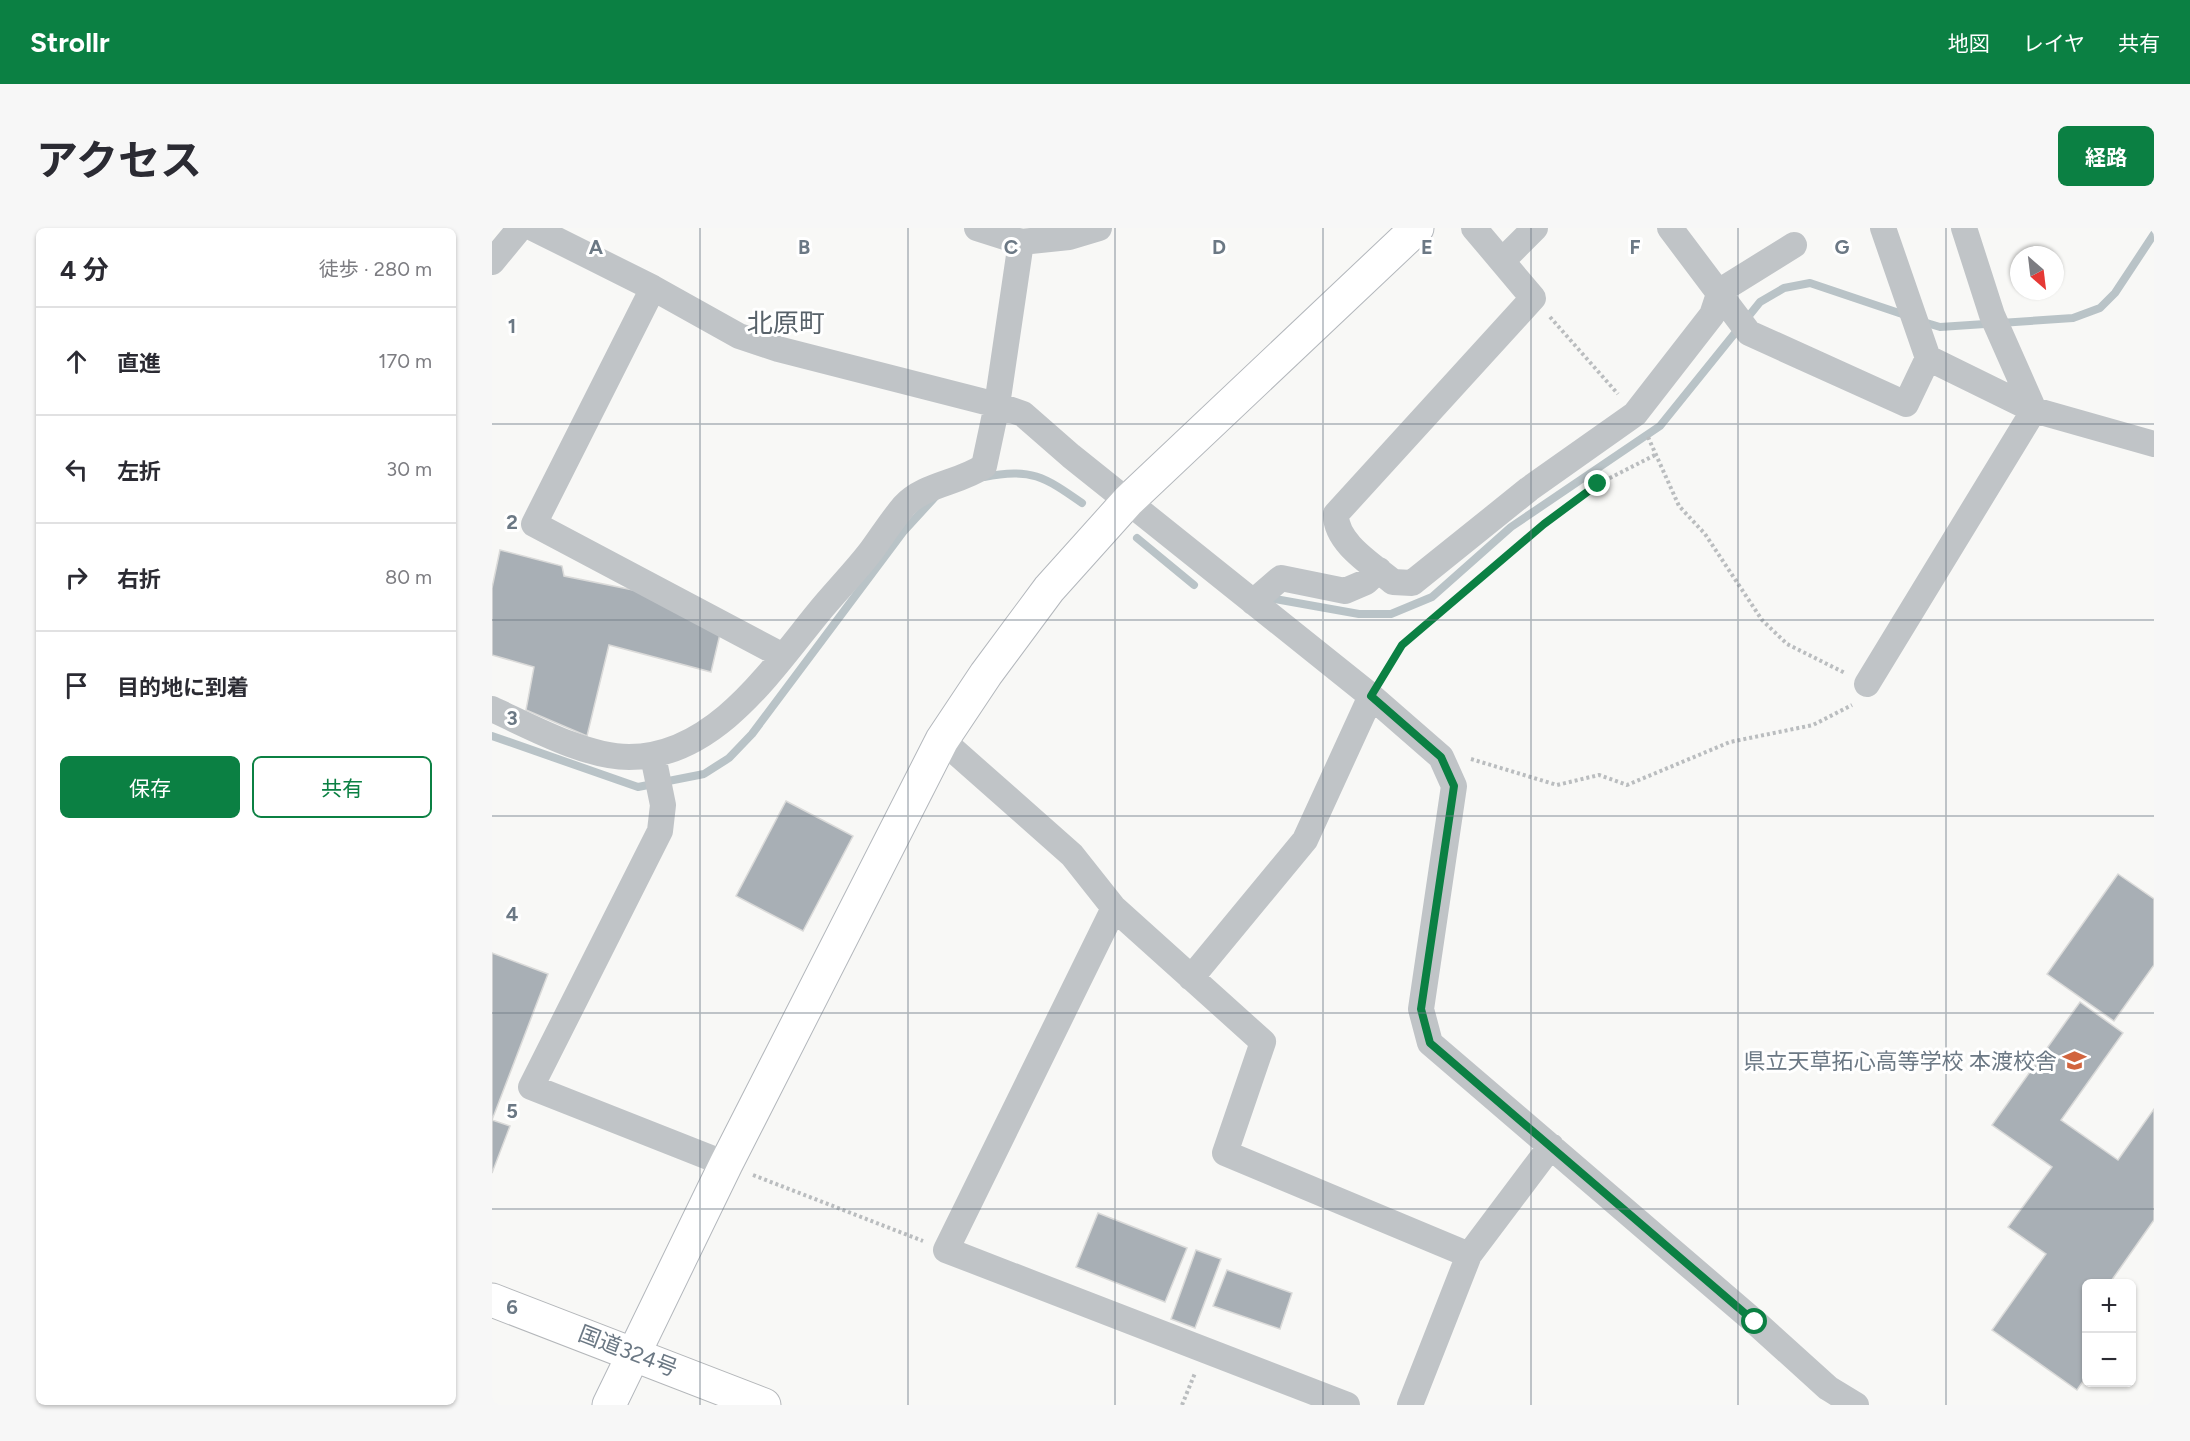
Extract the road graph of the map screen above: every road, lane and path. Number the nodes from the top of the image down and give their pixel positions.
1 (520, 228) edge
2 (533, 228) edge
3 (977, 228) edge
4 (1099, 228) edge
5 (1417, 228) edge
6 (1474, 228) edge
7 (1535, 228) edge
8 (1671, 228) edge
9 (1883, 228) edge
10 (1964, 228) edge
11 (1021, 242) junction
12 (1794, 245) dead end
13 (1502, 261) junction
14 (492, 262) edge
15 (653, 288) junction
16 (1533, 298) junction
17 (1726, 299) junction
18 (1920, 335) junction
19 (997, 405) junction
20 (2034, 410) junction
21 (1635, 414) junction
22 (2154, 444) edge
23 (1653, 447) dead end
24 (1657, 454) junction
25 (1128, 501) junction
26 (1379, 570) junction
27 (1254, 602) junction
28 (783, 656) junction
29 (1867, 684) junction
30 (1371, 696) junction
31 (492, 709) edge
32 (942, 740) junction
33 (1441, 757) junction
34 (657, 775) junction
35 (1114, 909) junction
36 (1191, 978) junction
37 (1551, 1146) junction
38 (726, 1164) junction
39 (946, 1250) junction
40 (1469, 1255) junction
41 (492, 1300) edge
42 (1204, 1350) junction
43 (636, 1354) junction
44 (609, 1405) edge
45 (764, 1405) edge
46 (1182, 1405) edge
47 (1347, 1405) edge
48 (1410, 1405) edge
49 (1856, 1405) edge

1 - 14 street
2 - 15 street
3 - 11 street
4 - 11 street
5 - 25 main road
6 - 13 street
7 - 13 street
8 - 17 street
9 - 18 street
10 - 20 street
11 - 19 street
12 - 17 street
13 - 16 street
15 - 19 street
15 - 28 street
16 - 21 path
16 - 26 street
17 - 18 street
17 - 21 street
18 - 20 street
19 - 25 street
19 - 28 street
20 - 22 street
20 - 29 street
21 - 26 street
23 - 24 path
24 - 29 path
24 - 30 path
25 - 27 street
25 - 32 main road
26 - 27 street
27 - 30 street
28 - 34 street
29 - 33 path
30 - 33 street
30 - 36 street
31 - 34 street
32 - 35 street
32 - 38 main road
33 - 37 street
34 - 38 street
35 - 36 street
35 - 39 street
36 - 40 street
37 - 40 street
37 - 49 street
38 - 39 path
38 - 43 main road
39 - 42 street
40 - 48 street
41 - 43 main road, 国道324号
42 - 46 path
42 - 47 street
43 - 44 main road
43 - 45 main road, 国道324号

